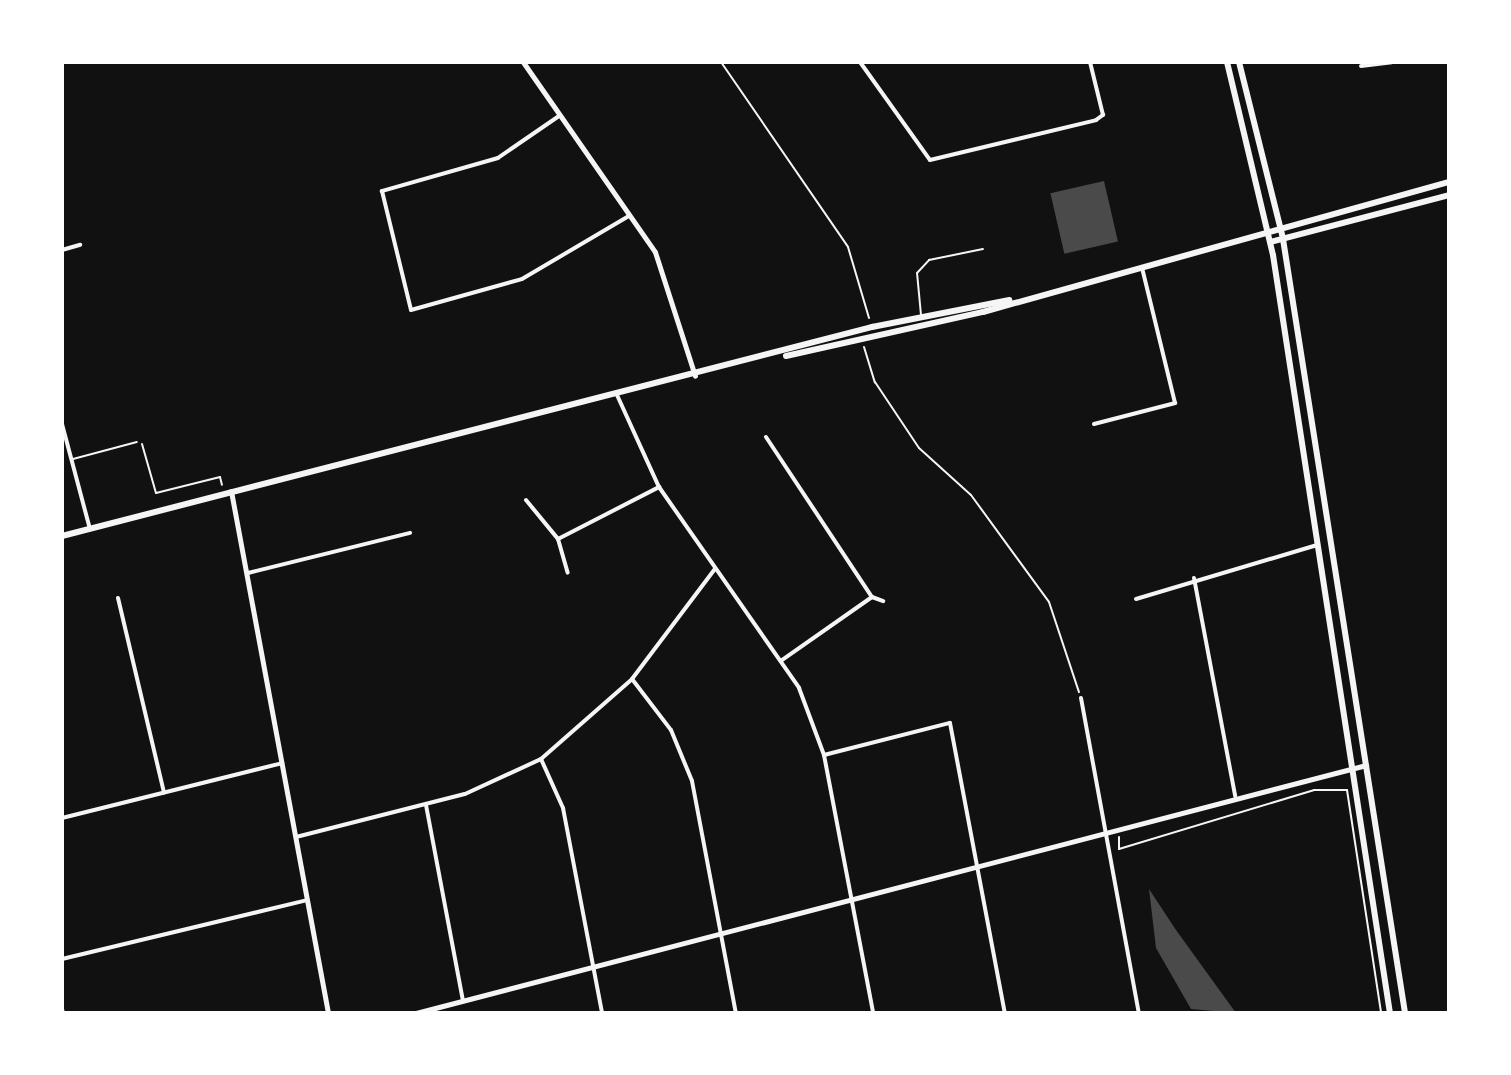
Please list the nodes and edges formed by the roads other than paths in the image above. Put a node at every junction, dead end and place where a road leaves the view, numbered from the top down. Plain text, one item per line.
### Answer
1 (371, 62) edge
2 (398, 62) edge
3 (523, 62) edge
4 (860, 62) edge
5 (1090, 62) edge
6 (1227, 62) edge
7 (1239, 62) edge
8 (1392, 62) edge
9 (1361, 66) dead end
10 (559, 116) junction
11 (1449, 182) edge
12 (1449, 195) edge
13 (629, 216) junction
14 (1281, 225) junction
15 (1267, 228) junction
16 (1253, 237) junction
17 (1283, 239) junction
18 (1270, 242) junction
19 (80, 245) dead end
20 (983, 249) dead end
21 (62, 250) edge
22 (1142, 266) junction
23 (1009, 300) junction
24 (921, 315) junction
25 (755, 361) junction
26 (695, 376) junction
27 (617, 395) junction
28 (62, 424) edge
29 (1094, 424) dead end
30 (766, 437) dead end
31 (137, 442) road end
32 (72, 460) junction
33 (659, 487) junction
34 (231, 490) junction
35 (526, 500) dead end
36 (90, 529) junction
37 (410, 533) dead end
38 (62, 536) edge
39 (558, 539) junction
40 (1320, 544) junction
41 (715, 569) junction
42 (248, 573) junction
43 (568, 573) dead end
44 (1194, 578) junction
45 (872, 597) junction
46 (118, 598) dead end
47 (1136, 599) dead end
48 (883, 601) dead end
49 (782, 660) junction
50 (632, 679) junction
51 (1081, 698) road end
52 (824, 755) junction
53 (541, 759) junction
54 (282, 763) junction
55 (1366, 765) junction
56 (1353, 768) junction
57 (164, 793) junction
58 (1235, 796) junction
59 (426, 805) junction
60 (62, 818) edge
61 (1107, 829) junction
62 (296, 837) junction
63 (978, 864) junction
64 (851, 897) junction
65 (307, 900) junction
66 (720, 931) junction
67 (62, 959) edge
68 (593, 968) junction
69 (463, 1001) junction
70 (328, 1013) edge
71 (416, 1013) edge
72 (602, 1013) edge
73 (736, 1013) edge
74 (873, 1013) edge
75 (1005, 1013) edge
76 (1139, 1013) edge
77 (1390, 1013) edge
78 (1405, 1013) edge

1 - 2 street
3 - 10 street
4 - 5 street
6 - 15 main road
7 - 14 main road
8 - 9 street
10 - 13 street
10 - 13 street
11 - 14 main road
12 - 17 main road
13 - 26 street
14 - 15 main road
14 - 17 main road
15 - 16 main road
15 - 18 main road
16 - 18 main road
16 - 22 main road
17 - 18 main road
17 - 55 main road
18 - 40 main road
19 - 21 street
20 - 24 lane
22 - 23 main road
22 - 29 street
23 - 24 main road
23 - 25 main road
24 - 25 main road
25 - 26 main road
26 - 27 main road
27 - 33 street
27 - 34 main road
28 - 32 street
30 - 45 street
31 - 32 lane
32 - 36 street
33 - 39 street
33 - 41 street
34 - 36 main road
34 - 42 street
35 - 39 street
36 - 38 main road
37 - 42 street
39 - 43 street
40 - 44 street
40 - 56 main road
41 - 49 street
41 - 50 street
42 - 54 street
44 - 47 street
44 - 58 street
45 - 48 street
45 - 49 street
46 - 57 street
49 - 52 street
50 - 53 street
50 - 66 street
51 - 61 street
52 - 63 street
52 - 64 street
53 - 59 street
53 - 68 street
54 - 57 street
54 - 62 street
55 - 56 street
55 - 78 main road
56 - 58 street
56 - 77 main road
57 - 60 street
58 - 61 street
59 - 62 street
59 - 69 street
61 - 63 street
61 - 76 street
62 - 65 street
63 - 64 street
63 - 75 street
64 - 66 street
64 - 74 street
65 - 67 street
65 - 70 street
66 - 68 street
66 - 73 street
68 - 69 street
68 - 72 street
69 - 71 street

